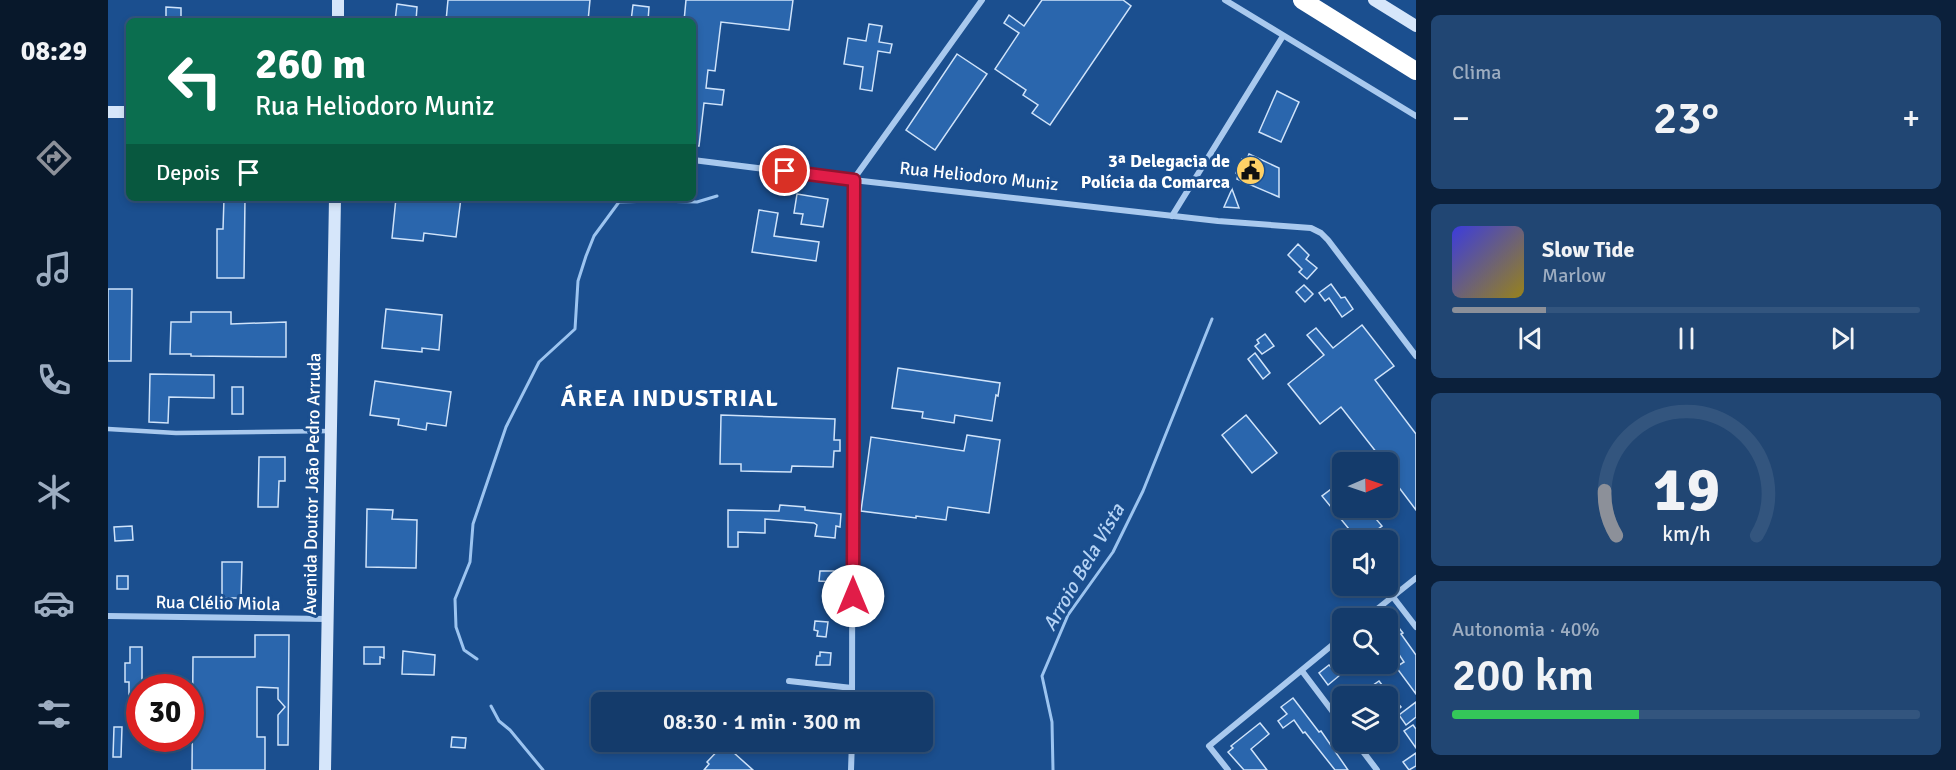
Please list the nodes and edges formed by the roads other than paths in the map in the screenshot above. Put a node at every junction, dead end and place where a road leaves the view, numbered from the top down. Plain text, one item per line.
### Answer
1 (338, 0) edge
2 (982, 0) edge
3 (1225, 0) edge
4 (1302, 0) edge
5 (1374, 0) edge
6 (1388, 4) edge
7 (338, 18) edge
8 (1416, 26) edge
9 (1283, 36) junction
10 (1416, 71) edge
11 (108, 112) edge
12 (126, 112) edge
13 (1416, 116) edge
14 (696, 160) edge
15 (854, 180) junction
16 (335, 201) edge
17 (1172, 216) junction
18 (1416, 356) edge
19 (108, 429) edge
20 (331, 431) junction
21 (1416, 578) edge
22 (1393, 597) junction
23 (1379, 608) edge
24 (108, 616) edge
25 (327, 619) junction
26 (1416, 627) edge
27 (1332, 646) edge
28 (1302, 671) junction
29 (789, 681) dead end
30 (852, 688) junction
31 (852, 692) edge
32 (1332, 711) edge
33 (852, 752) edge
34 (1363, 752) edge
35 (325, 770) edge
36 (851, 770) edge
37 (1228, 770) edge
38 (1377, 770) edge

1 - 7 main road
2 - 15 street
3 - 9 street
4 - 10 highway
5 - 6 main road
6 - 8 main road
9 - 13 street
9 - 17 street
11 - 12 main road
14 - 15 street, Rua Heliodoro Muniz
15 - 17 street, Rua Heliodoro Muniz
15 - 30 street
16 - 20 main road, Avenida Doutor João Pedro Arruda
17 - 18 street, Rua Heliodoro Muniz
19 - 20 lane
20 - 25 main road, Avenida Doutor João Pedro Arruda
21 - 22 street
22 - 23 street
22 - 26 street
24 - 25 street, Rua Clélio Miola
25 - 35 main road, Avenida Doutor João Pedro Arruda
27 - 28 street
28 - 32 street
28 - 37 street
29 - 30 street
30 - 31 street
33 - 36 street
34 - 38 street

